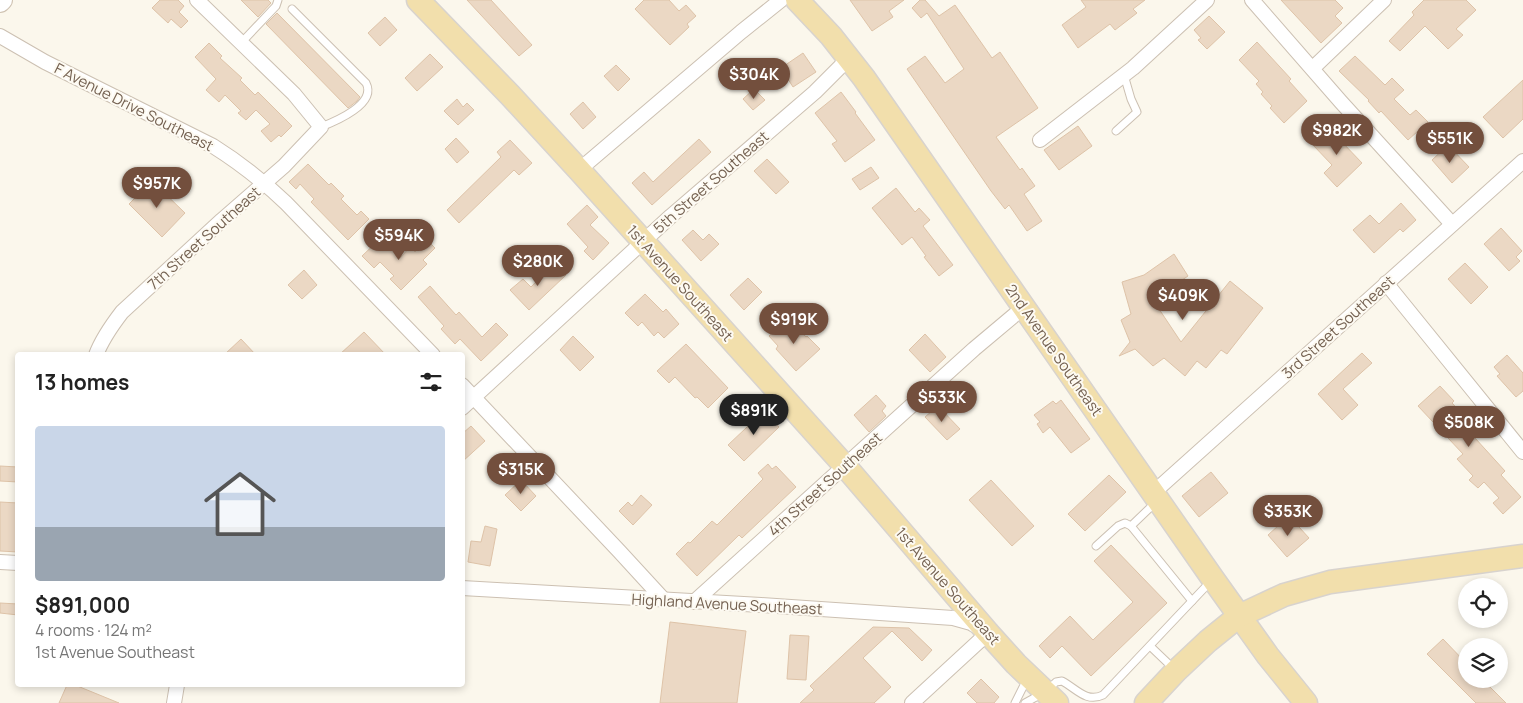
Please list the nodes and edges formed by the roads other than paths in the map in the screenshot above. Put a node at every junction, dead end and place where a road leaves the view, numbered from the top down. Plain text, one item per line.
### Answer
1 (197, 0) edge
2 (278, 0) edge
3 (418, 0) edge
4 (781, 0) edge
5 (797, 0) edge
6 (1207, 0) edge
7 (1252, 0) edge
8 (1384, 0) edge
9 (292, 9) dead end
10 (0, 36) edge
11 (241, 43) junction
12 (850, 58) junction
13 (1313, 68) junction
14 (1124, 75) junction
15 (321, 127) junction
16 (1116, 131) dead end
17 (1040, 140) dead end
18 (1523, 161) edge
19 (579, 170) junction
20 (264, 183) junction
21 (1452, 224) junction
22 (643, 242) junction
23 (1386, 283) junction
24 (1024, 306) junction
25 (97, 352) edge
26 (430, 352) edge
27 (465, 388) edge
28 (474, 397) junction
29 (465, 405) edge
30 (1523, 452) edge
31 (845, 466) junction
32 (1156, 497) junction
33 (1131, 526) junction
34 (1096, 546) dead end
35 (1523, 556) edge
36 (0, 562) edge
37 (15, 563) edge
38 (1213, 579) junction
39 (465, 588) edge
40 (664, 600) junction
41 (1192, 601) junction
42 (694, 602) junction
43 (1239, 616) junction
44 (988, 633) junction
45 (1150, 646) junction
46 (1176, 671) junction
47 (1029, 676) junction
48 (178, 687) edge
49 (1051, 698) edge
50 (174, 703) edge
51 (912, 703) edge
52 (1015, 703) edge
53 (1025, 703) edge
54 (1146, 703) edge
55 (1306, 703) edge

1 - 11 street
2 - 11 lane
3 - 19 main road, 1st Avenue Southeast
4 - 19 street
5 - 12 main road, 2nd Avenue Southeast
6 - 14 street
7 - 13 street
8 - 13 street
9 - 15 lane
10 - 20 street, F Avenue Drive Southeast
11 - 15 street
12 - 22 street, 5th Street Southeast
12 - 24 main road, 2nd Avenue Southeast
13 - 21 street
14 - 16 lane
14 - 17 street
15 - 20 street, 7th Street Southeast
18 - 21 street, 3rd Street Southeast
19 - 22 main road, 1st Avenue Southeast
20 - 25 street, 7th Street Southeast
20 - 26 street, F Avenue Drive Southeast
21 - 23 street, 3rd Street Southeast
22 - 28 street, 5th Street Southeast
22 - 31 main road, 1st Avenue Southeast
23 - 30 street
23 - 32 street, 3rd Street Southeast
24 - 31 street, 4th Street Southeast
24 - 32 main road, 2nd Avenue Southeast
27 - 28 street
28 - 29 street, 5th Street Southeast
28 - 40 street
31 - 42 street, 4th Street Southeast
31 - 44 main road, 1st Avenue Southeast
32 - 33 lane
32 - 38 main road, 2nd Avenue Southeast
33 - 34 lane
33 - 41 lane
35 - 43 main road
36 - 37 street
38 - 41 lane
38 - 43 main road, 2nd Avenue Southeast
39 - 40 street, Highland Avenue Southeast
40 - 42 street, Highland Avenue Southeast
41 - 45 lane
42 - 44 street, Highland Avenue Southeast
43 - 46 main road
43 - 55 main road, 2nd Avenue Southeast
44 - 47 main road, 1st Avenue Southeast
44 - 51 street
45 - 46 lane
45 - 49 lane
46 - 54 main road
47 - 49 main road, 1st Avenue Southeast
47 - 52 lane
48 - 50 street
49 - 53 lane

